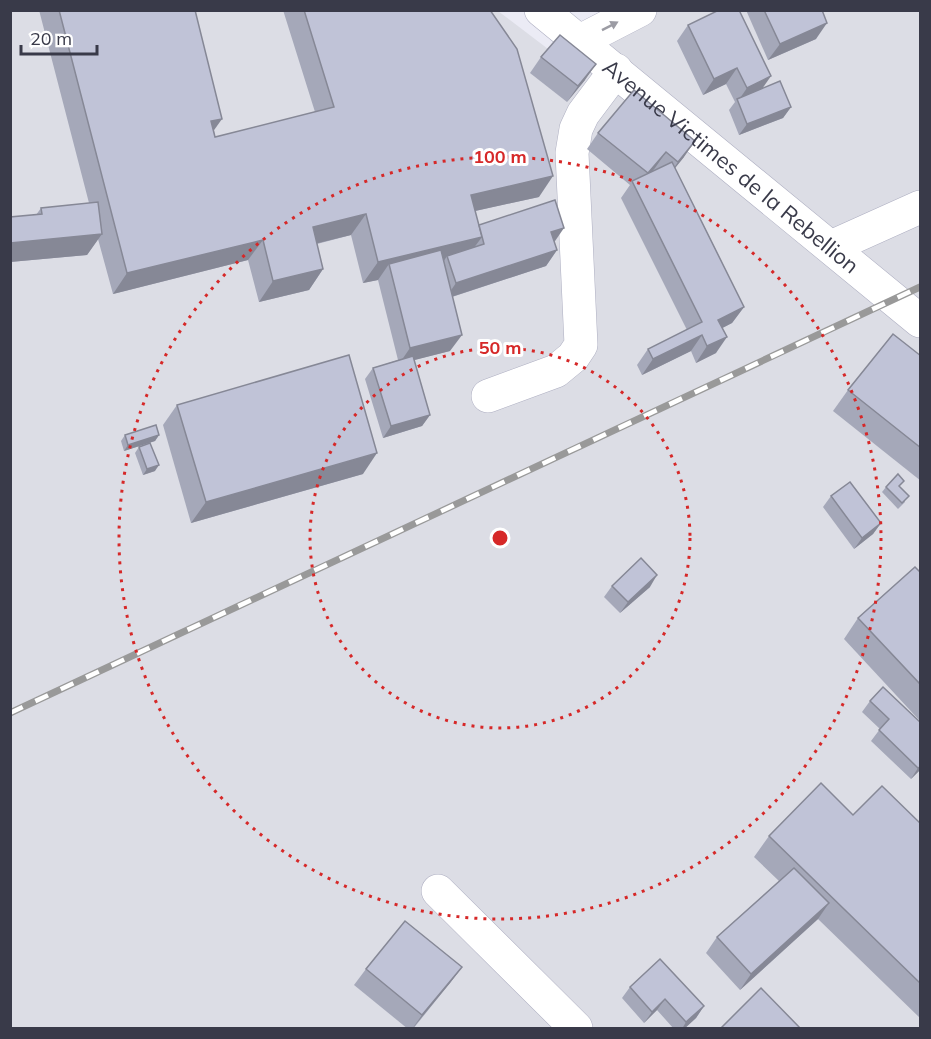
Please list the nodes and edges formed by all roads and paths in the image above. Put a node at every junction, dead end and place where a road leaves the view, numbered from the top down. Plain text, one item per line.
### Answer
1 (542, 10) edge
2 (640, 10) edge
3 (580, 41) junction
4 (616, 70) junction
5 (921, 207) edge
6 (831, 247) junction
7 (921, 321) edge
8 (488, 396) dead end
9 (438, 891) dead end
10 (576, 1029) edge

1 - 3 street, Avenue Victimes de la Rebellion
3 -> 2 street
3 - 4 street, Avenue Victimes de la Rebellion
4 - 6 street, Avenue Victimes de la Rebellion
4 - 8 street
5 - 6 street
6 - 7 street, Avenue Victimes de la Rebellion
9 - 10 street

